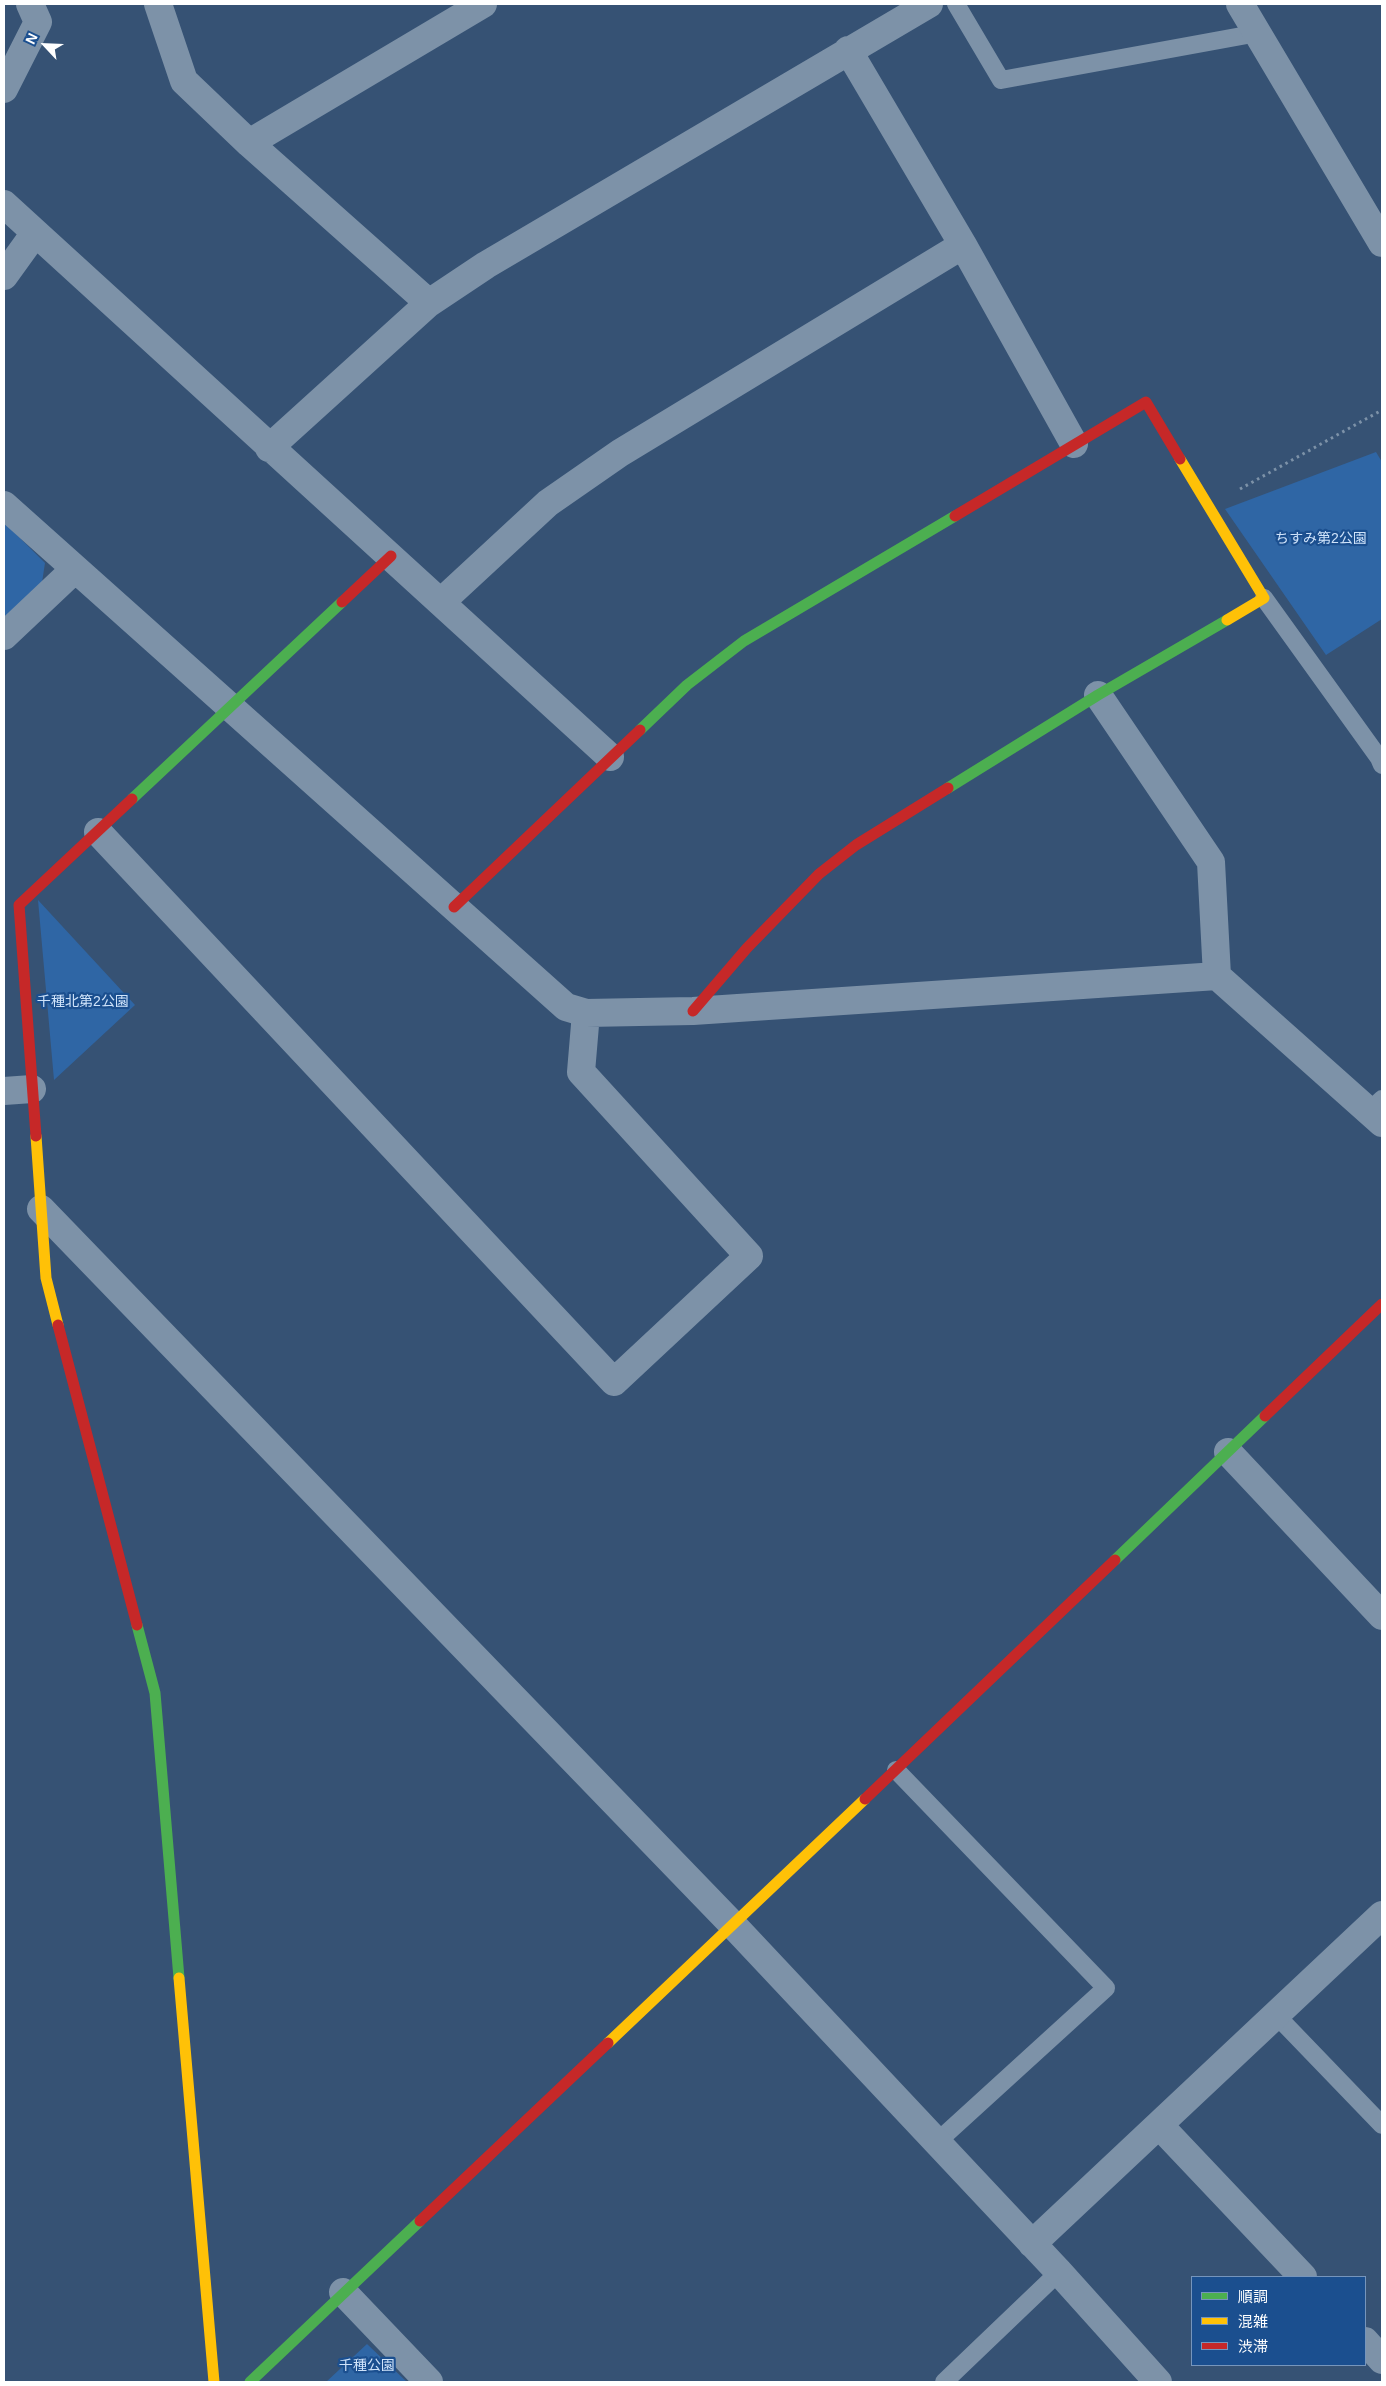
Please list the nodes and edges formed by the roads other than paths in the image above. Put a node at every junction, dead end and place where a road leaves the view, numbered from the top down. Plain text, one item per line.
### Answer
1 (30, 4) edge
2 (158, 4) edge
3 (482, 4) edge
4 (929, 4) edge
5 (956, 4) edge
6 (1240, 4) edge
7 (1258, 33) junction
8 (848, 50) junction
9 (4, 90) edge
10 (249, 143) junction
11 (4, 204) edge
12 (36, 233) junction
13 (1382, 244) edge
14 (963, 246) junction
15 (4, 276) edge
16 (429, 303) junction
17 (1074, 444) junction
18 (269, 448) junction
19 (4, 504) edge
20 (391, 556) junction
21 (75, 569) junction
22 (1264, 598) junction
23 (441, 602) junction
24 (4, 636) edge
25 (1098, 695) junction
26 (230, 707) junction
27 (610, 757) junction
28 (1382, 765) edge
29 (98, 832) junction
30 (454, 907) junction
31 (1217, 976) junction
32 (693, 1011) junction
33 (586, 1013) junction
34 (32, 1089) junction
35 (4, 1091) edge
36 (1378, 1111) edge
37 (41, 1209) junction
38 (1380, 1311) edge
39 (1228, 1452) junction
40 (1382, 1616) edge
41 (896, 1770) junction
42 (1382, 1915) edge
43 (733, 1925) junction
44 (1276, 2015) junction
45 (1158, 2125) junction
46 (1382, 2125) edge
47 (937, 2142) junction
48 (1032, 2244) junction
49 (1059, 2272) junction
50 (1303, 2276) edge
51 (343, 2292) junction
52 (1366, 2343) edge
53 (1382, 2360) edge
54 (214, 2382) edge
55 (250, 2382) edge
56 (429, 2382) edge
57 (944, 2382) edge
58 (1158, 2382) edge

1 - 9 street
2 - 10 street
3 - 10 street
4 - 8 street
5 - 7 lane
6 - 7 street
7 - 13 street
8 - 14 street
8 - 16 street
10 - 16 street
11 - 12 street
12 - 15 street
12 - 18 street
14 - 17 street
14 - 23 street
16 - 18 street
17 - 22 street
17 - 27 street
18 - 20 street
19 - 21 street
20 - 23 street
20 - 26 street
21 - 24 street
21 - 26 street
22 - 25 street
22 - 28 lane
23 - 27 street
25 - 31 street
25 - 32 street
26 - 29 street
26 - 30 street
27 - 30 street
29 - 33 street
29 - 34 street
30 - 33 street
31 - 32 street
31 - 36 street
32 - 33 street
34 - 35 street
34 - 37 street
37 - 43 street
37 - 54 street
38 - 39 street
39 - 40 street
39 - 41 street
41 - 43 street
41 - 47 lane
42 - 44 street
43 - 47 street
43 - 51 street
44 - 45 street
44 - 46 lane
45 - 48 street
45 - 50 street
47 - 48 street
48 - 49 street
49 - 57 lane
49 - 58 street
51 - 55 street
51 - 56 street
52 - 53 street

